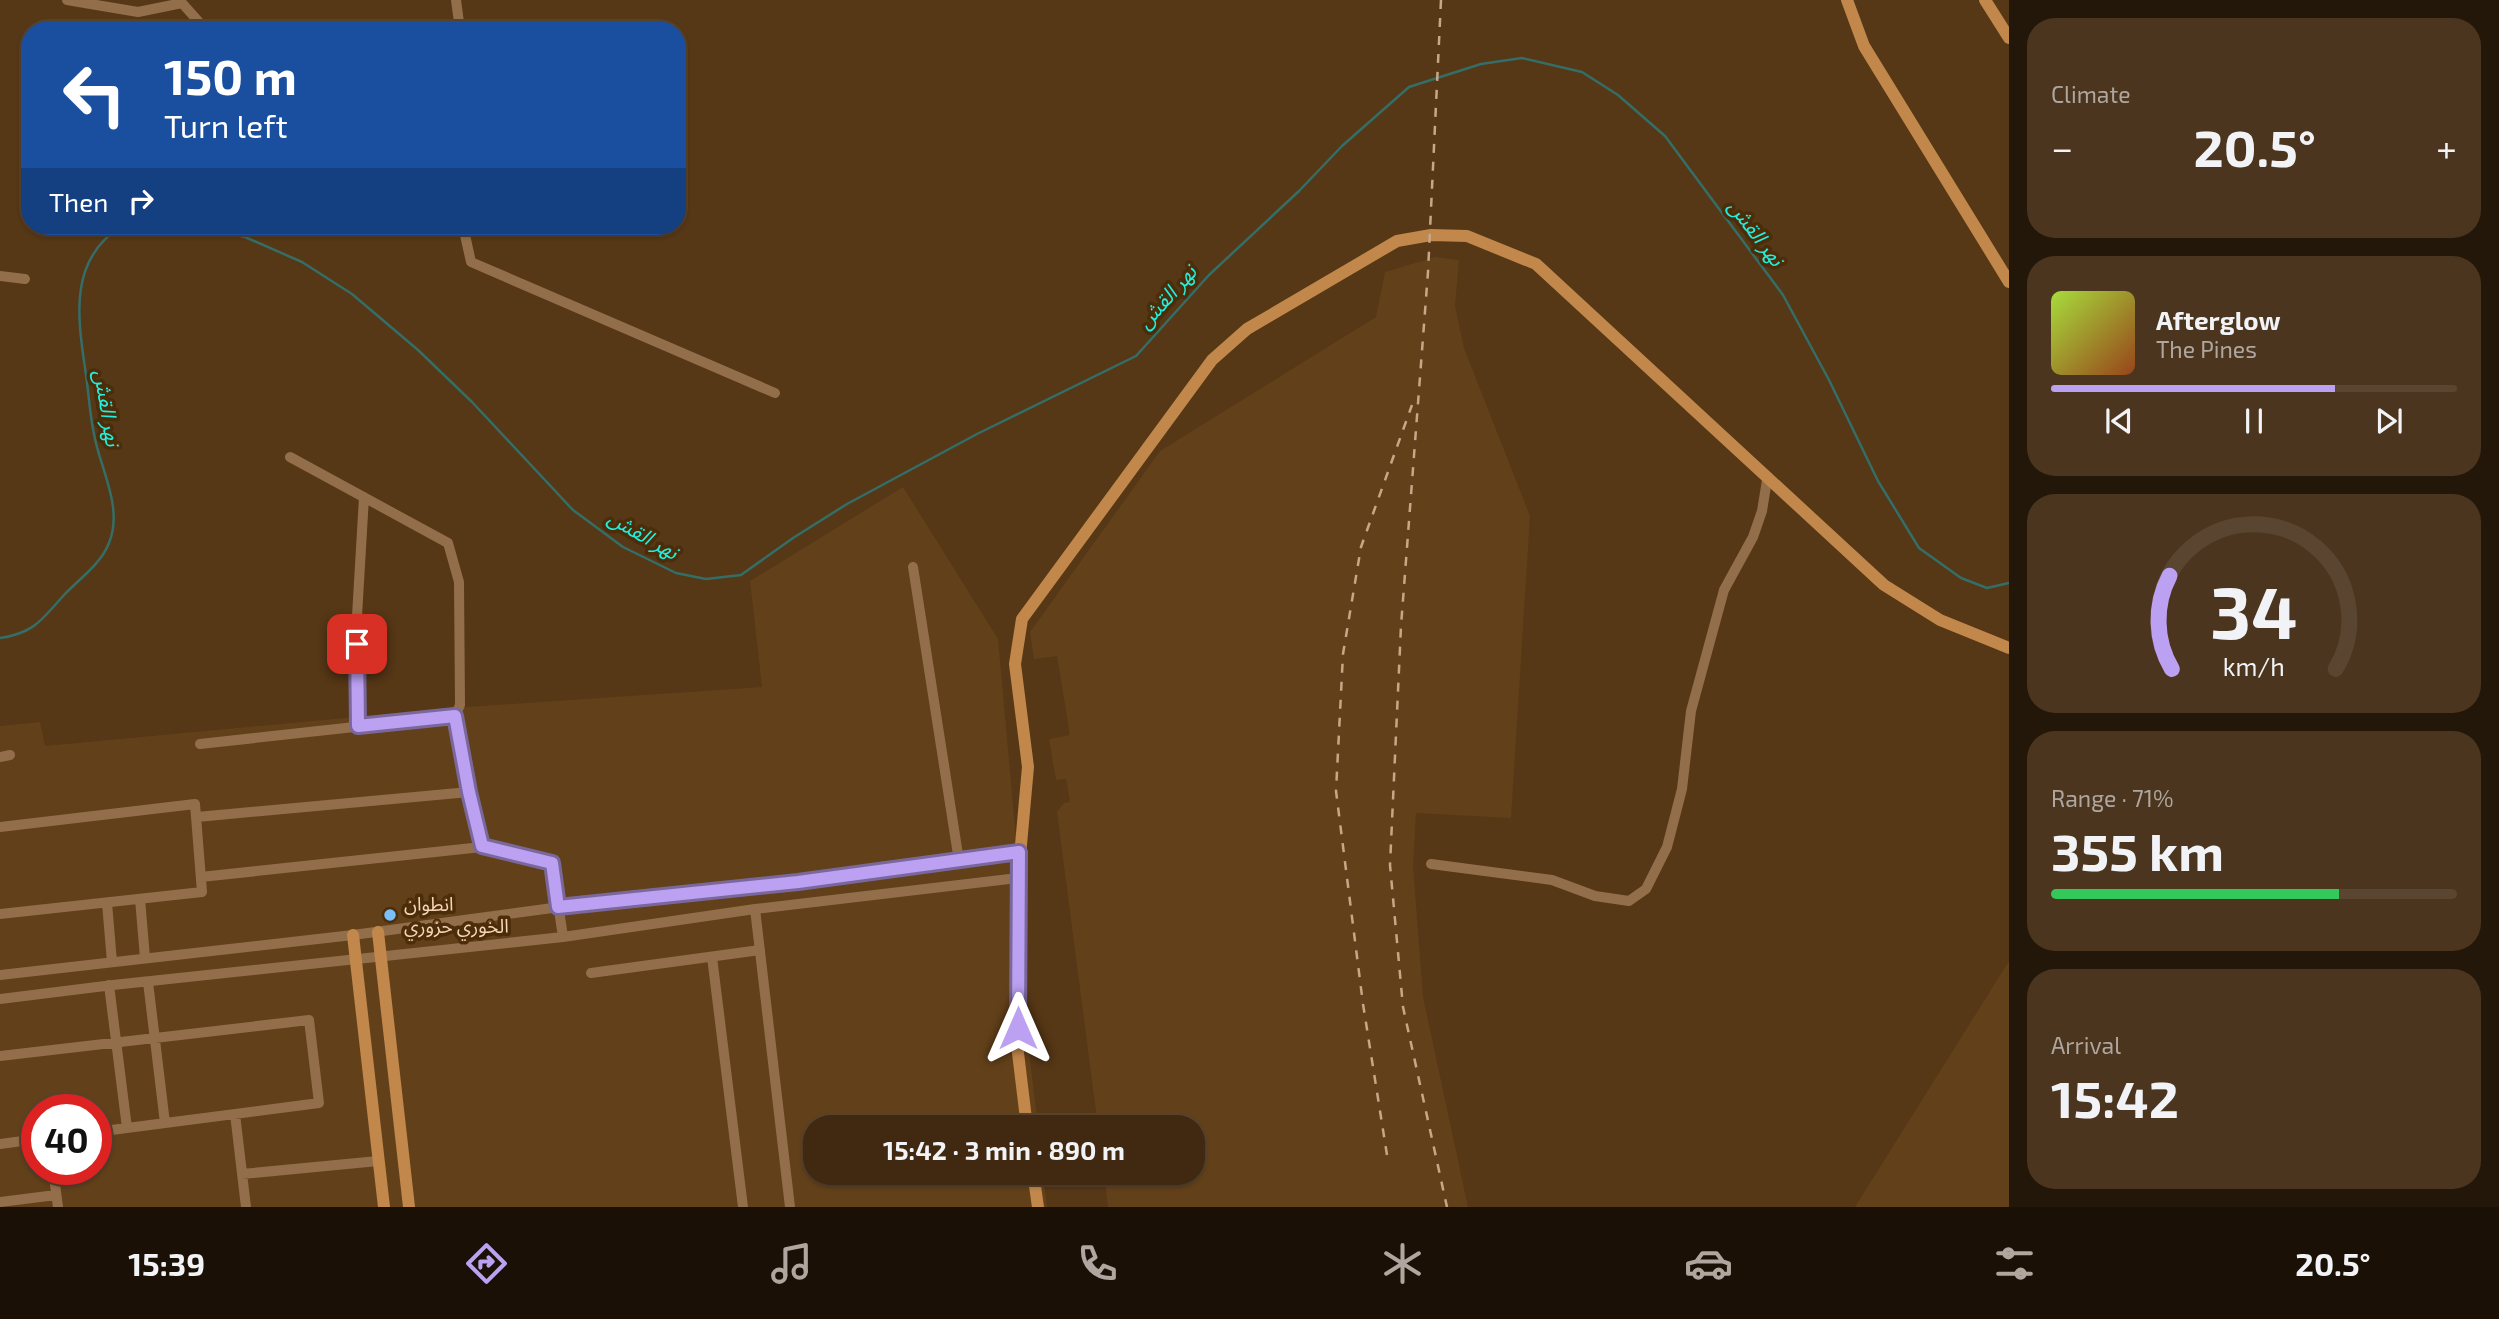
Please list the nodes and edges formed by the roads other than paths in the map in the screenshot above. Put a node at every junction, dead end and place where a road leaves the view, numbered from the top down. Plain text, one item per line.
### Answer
1 (67, 0) edge
2 (456, 0) edge
3 (1847, 0) edge
4 (1985, 0) edge
5 (198, 21) edge
6 (459, 21) edge
7 (2009, 38) edge
8 (465, 235) edge
9 (0, 276) edge
10 (25, 279) dead end
11 (2009, 282) edge
12 (775, 393) dead end
13 (290, 457) dead end
14 (1767, 480) junction
15 (364, 497) junction
16 (913, 568) dead end
17 (2009, 648) edge
18 (455, 716) junction
19 (358, 726) junction
20 (200, 744) dead end
21 (469, 792) junction
22 (197, 817) junction
23 (0, 827) edge
24 (482, 846) junction
25 (1019, 852) junction
26 (959, 861) junction
27 (1431, 864) dead end
28 (201, 877) junction
29 (1018, 878) junction
30 (140, 899) junction
31 (107, 903) junction
32 (558, 907) junction
33 (755, 909) junction
34 (0, 914) edge
35 (378, 932) junction
36 (354, 935) junction
37 (564, 937) junction
38 (760, 950) junction
39 (382, 956) junction
40 (712, 957) junction
41 (145, 958) junction
42 (356, 959) junction
43 (111, 962) junction
44 (592, 973) dead end
45 (0, 975) edge
46 (148, 982) junction
47 (109, 985) junction
48 (0, 999) edge
49 (155, 1038) junction
50 (117, 1042) junction
51 (0, 1056) edge
52 (234, 1114) junction
53 (1026, 1115) edge
54 (164, 1123) junction
55 (127, 1128) junction
56 (112, 1130) edge
57 (21, 1141) edge
58 (0, 1144) edge
59 (378, 1161) junction
60 (242, 1174) junction
61 (55, 1185) edge
62 (1035, 1185) edge
63 (57, 1195) junction
64 (0, 1202) edge
65 (58, 1207) edge
66 (246, 1207) edge
67 (384, 1207) edge
68 (409, 1207) edge
69 (743, 1207) edge
70 (790, 1207) edge
71 (1038, 1207) edge

1 - 5 street
2 - 6 street
3 - 11 street
4 - 7 street
8 - 12 street
9 - 10 street
13 - 15 street
14 - 17 street
14 - 25 street
14 - 27 street
15 - 18 street
15 - 19 street
16 - 26 street
18 - 19 street
18 - 21 street
19 - 20 street
21 - 22 street
21 - 24 street
22 - 23 street
22 - 28 street
24 - 28 street
24 - 32 street
25 - 26 street
25 - 29 street
26 - 32 street
28 - 30 street
29 - 33 street
29 - 53 street
30 - 31 street
30 - 41 street
31 - 34 street
31 - 43 street
32 - 35 street
32 - 37 street
33 - 37 street
33 - 38 street
35 - 36 street
35 - 39 street
36 - 41 street
36 - 42 street
37 - 39 street
38 - 40 street
38 - 70 street
39 - 42 street
39 - 68 street
40 - 44 street
40 - 69 street
41 - 43 street
42 - 46 street
42 - 59 street
43 - 45 street
46 - 47 street
46 - 49 street
47 - 48 street
47 - 50 street
49 - 50 street
49 - 52 street
49 - 54 street
50 - 51 street
50 - 55 street
52 - 54 street
52 - 60 street
54 - 55 street
55 - 56 street
57 - 58 street
59 - 60 street
59 - 67 street
60 - 66 street
61 - 63 street
62 - 71 street
63 - 64 street
63 - 65 street

